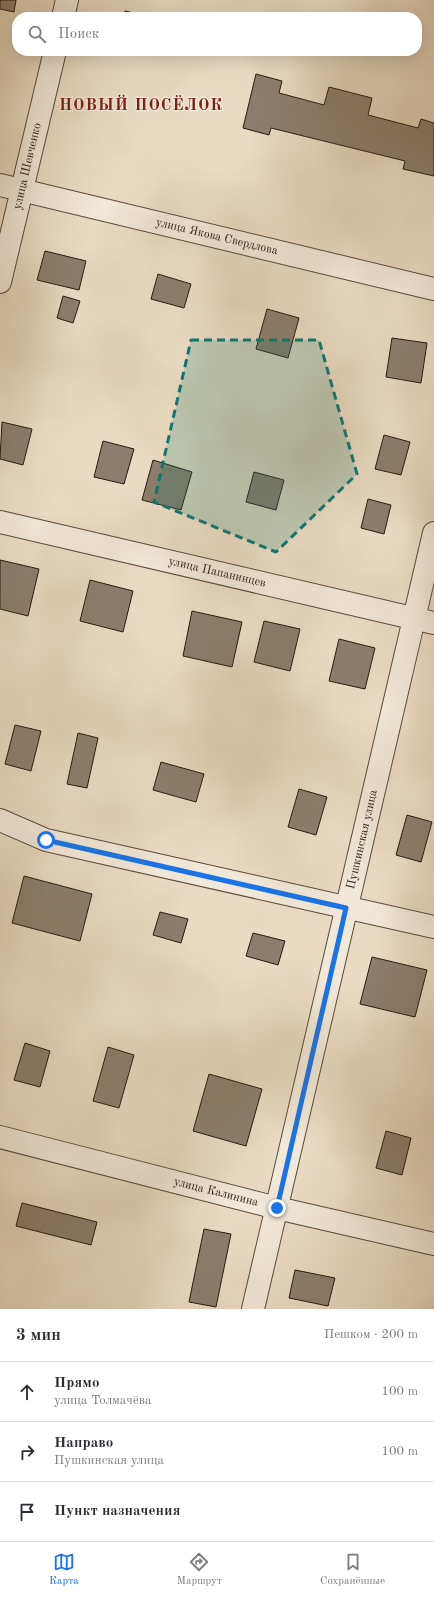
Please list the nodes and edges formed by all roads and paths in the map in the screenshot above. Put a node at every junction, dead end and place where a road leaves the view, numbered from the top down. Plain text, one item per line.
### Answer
1 (67, 0) edge
2 (64, 12) edge
3 (54, 56) edge
4 (0, 185) edge
5 (22, 190) junction
6 (0, 282) edge
7 (434, 289) edge
8 (0, 522) edge
9 (434, 533) edge
10 (424, 621) edge
11 (0, 820) edge
12 (346, 908) junction
13 (434, 927) edge
14 (0, 1136) edge
15 (277, 1208) junction
16 (434, 1244) edge
17 (253, 1309) edge

1 - 2 street
3 - 5 street, улица Шевченко
4 - 5 street, улица Якова Свердлова
5 - 6 street, улица Шевченко
5 - 7 street, улица Якова Свердлова
8 - 10 street, улица Папанинцев
9 - 10 street, Пушкинская улица
10 - 12 street, Пушкинская улица
11 - 12 street
12 - 13 street
12 - 15 street, Пушкинская улица
14 - 15 street, улица Калинина
15 - 16 street, улица Калинина
15 - 17 street, Пушкинская улица

